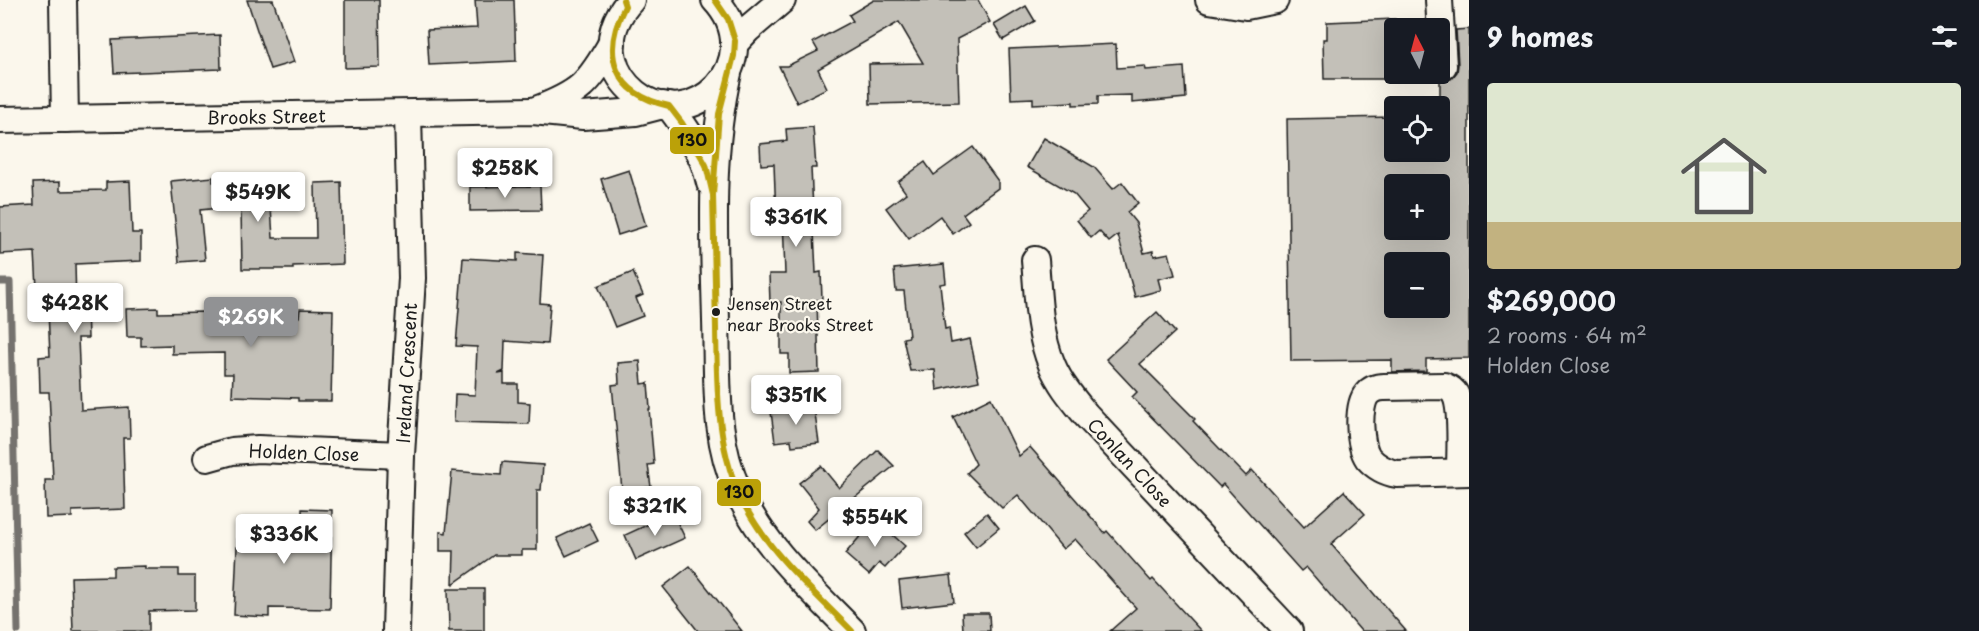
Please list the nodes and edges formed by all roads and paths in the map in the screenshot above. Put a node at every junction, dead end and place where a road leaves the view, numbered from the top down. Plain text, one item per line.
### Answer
1 (63, 0) edge
2 (715, 0) edge
3 (782, 0) edge
4 (1209, 0) edge
5 (1275, 0) edge
6 (1439, 0) edge
7 (626, 2) edge
8 (1440, 18) edge
9 (612, 43) junction
10 (735, 44) junction
11 (728, 73) junction
12 (666, 105) junction
13 (532, 111) junction
14 (408, 114) junction
15 (65, 119) junction
16 (0, 120) edge
17 (713, 195) junction
18 (1035, 260) dead end
19 (401, 455) junction
20 (207, 458) dead end
21 (1464, 472) edge
22 (396, 631) edge
23 (852, 631) edge
24 (1289, 631) edge

1 - 15 street
2 - 10 street
3 - 10 street
4 - 5 street
6 - 8 street
7 - 9 street
9 - 12 street
9 - 13 street, Brooks Street
10 - 11 street
11 - 12 street, Brooks Street
11 - 17 street
12 - 13 street, Brooks Street
12 - 17 street
13 - 14 street, Brooks Street
14 - 15 street, Brooks Street
14 - 19 street, Ireland Crescent
15 - 16 street, Brooks Street
17 - 23 street
18 - 24 street, Conlan Close
19 - 20 street, Holden Close
19 - 22 street, Ireland Crescent
21 - 21 street

